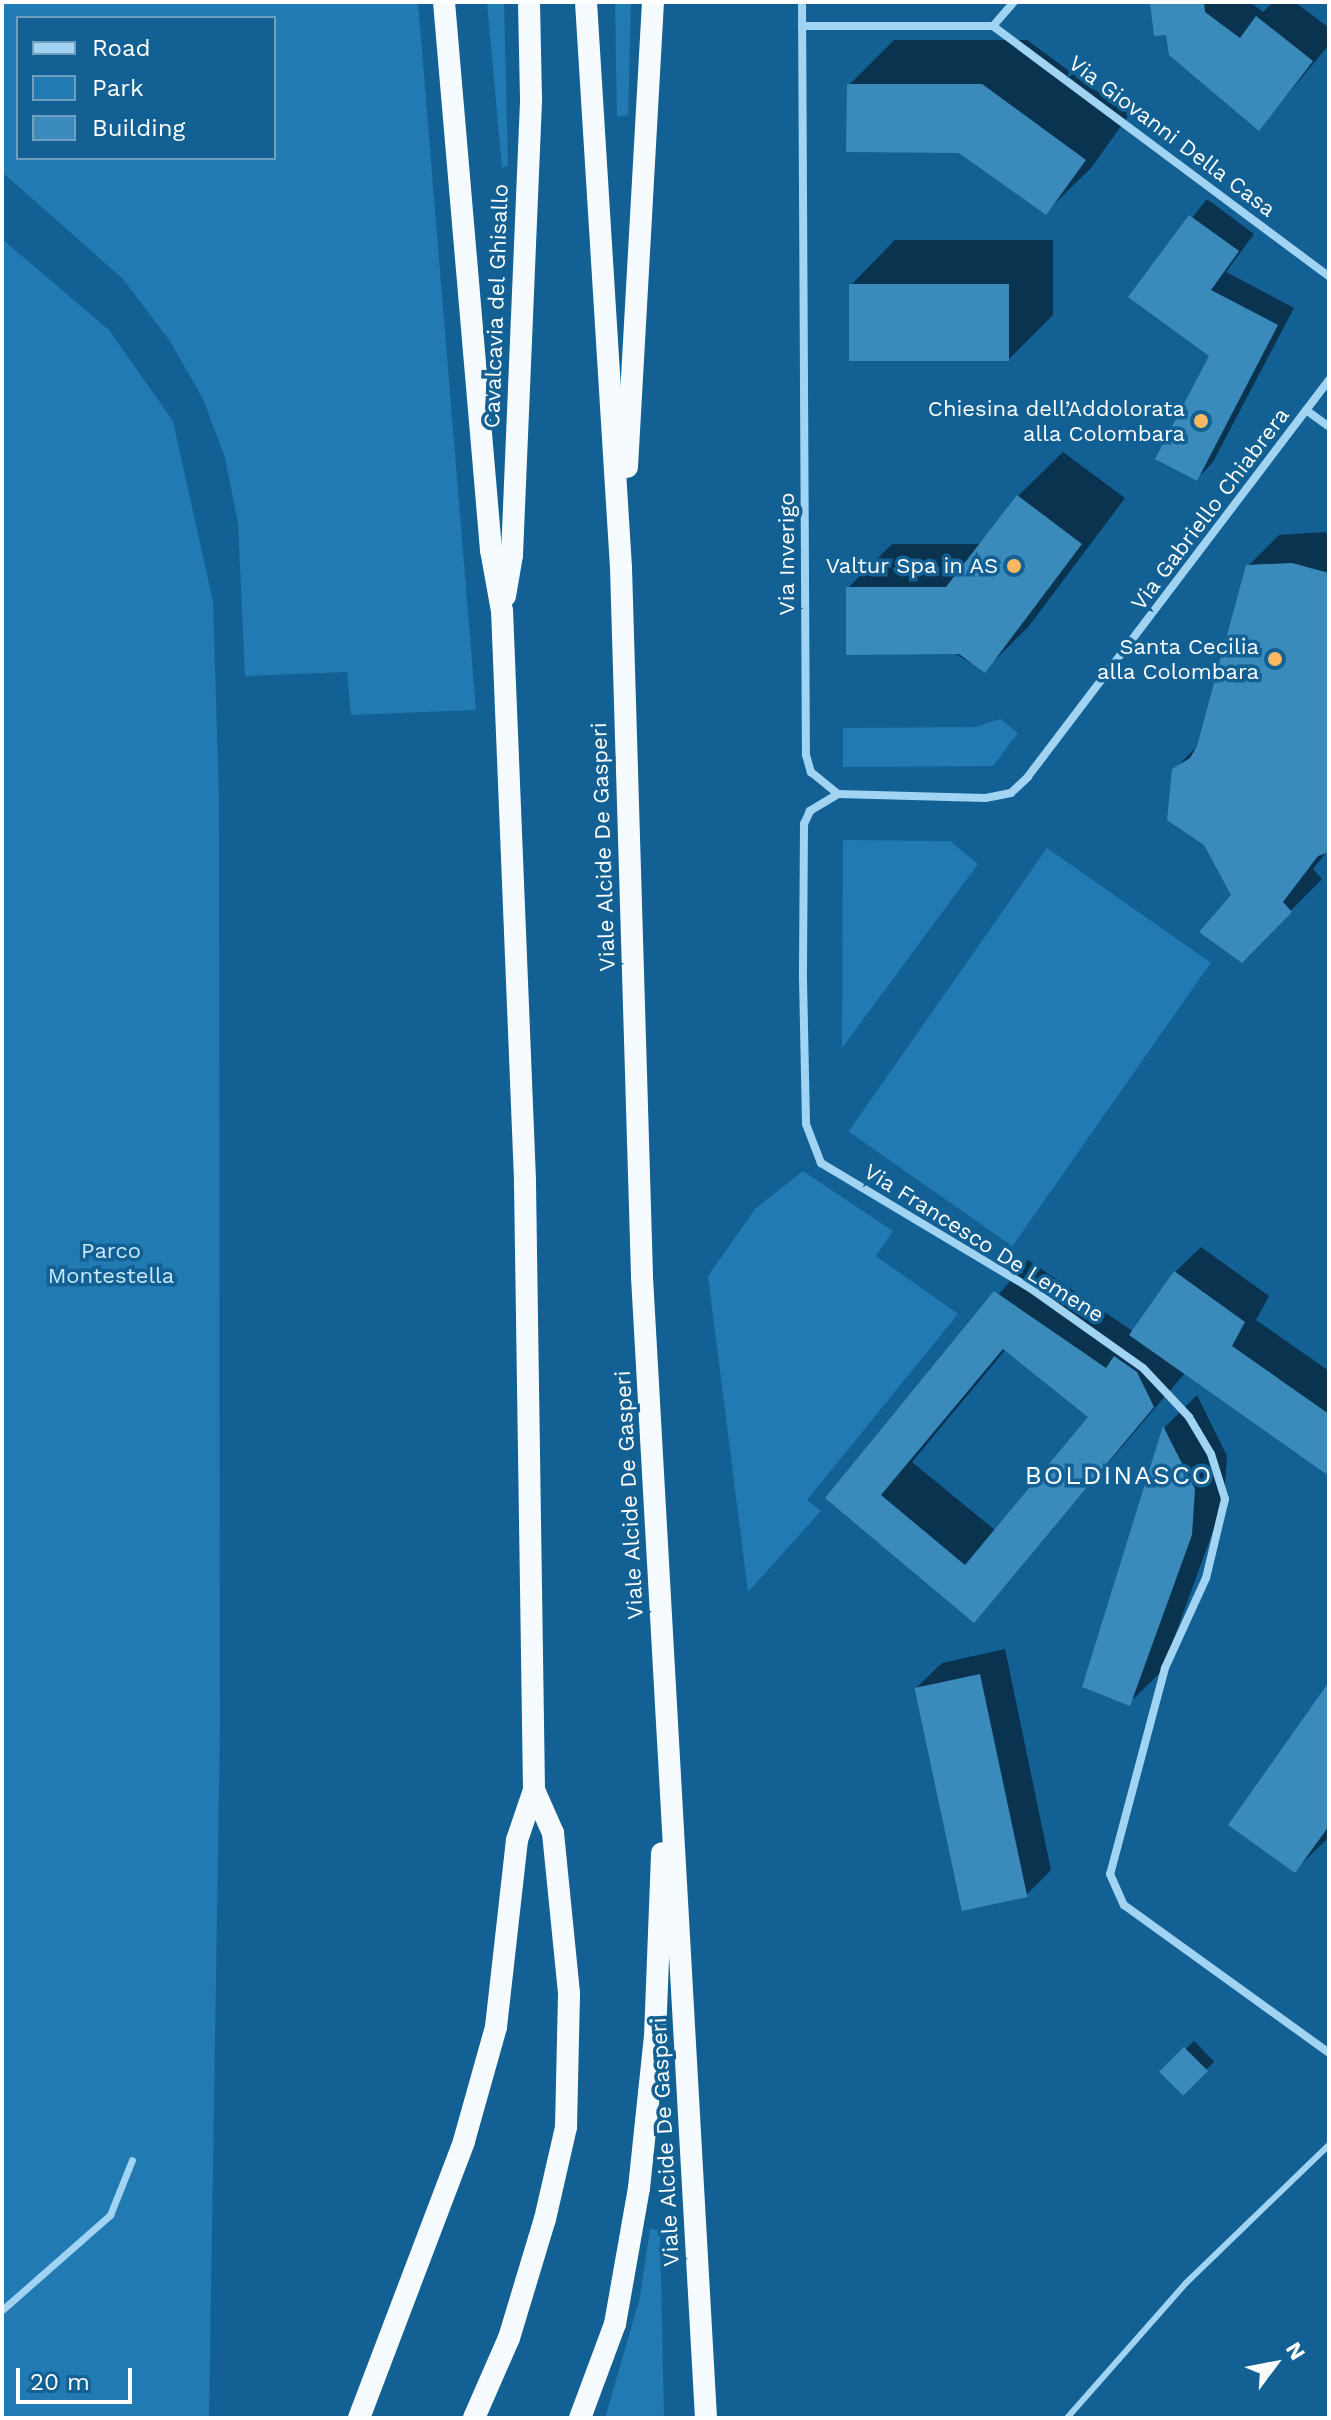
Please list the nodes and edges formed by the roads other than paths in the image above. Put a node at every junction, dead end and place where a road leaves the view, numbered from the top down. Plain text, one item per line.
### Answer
1 (444, 2) edge
2 (529, 2) edge
3 (586, 2) edge
4 (653, 2) edge
5 (802, 2) edge
6 (1014, 2) edge
7 (802, 26) junction
8 (993, 26) junction
9 (1329, 276) edge
10 (1329, 380) edge
11 (1306, 410) junction
12 (1329, 427) edge
13 (621, 568) junction
14 (502, 611) junction
15 (838, 794) junction
16 (667, 1711) junction
17 (534, 1790) junction
18 (1329, 2053) edge
19 (1329, 2145) edge
20 (132, 2160) dead end
21 (2, 2310) edge
22 (359, 2418) edge
23 (474, 2418) edge
24 (580, 2418) edge
25 (706, 2418) edge
26 (1067, 2418) edge

1 - 14 highway
2 - 14 highway, Cavalcavia del Ghisallo
3 - 13 highway
4 - 13 highway
5 - 7 street, Via Inverigo
6 - 8 street
7 - 8 street
7 - 15 street, Via Inverigo
8 - 9 street, Via Giovanni Della Casa
10 - 11 street
11 - 12 street
11 - 15 street, Via Gabriello Chiabrera
13 - 16 highway, Viale Alcide De Gasperi
14 - 17 highway
15 - 18 street, Via Francesco De Lemene
16 - 24 highway
16 - 25 highway, Viale Alcide De Gasperi
17 - 22 highway
17 - 23 highway
19 - 26 lane
20 - 21 street

